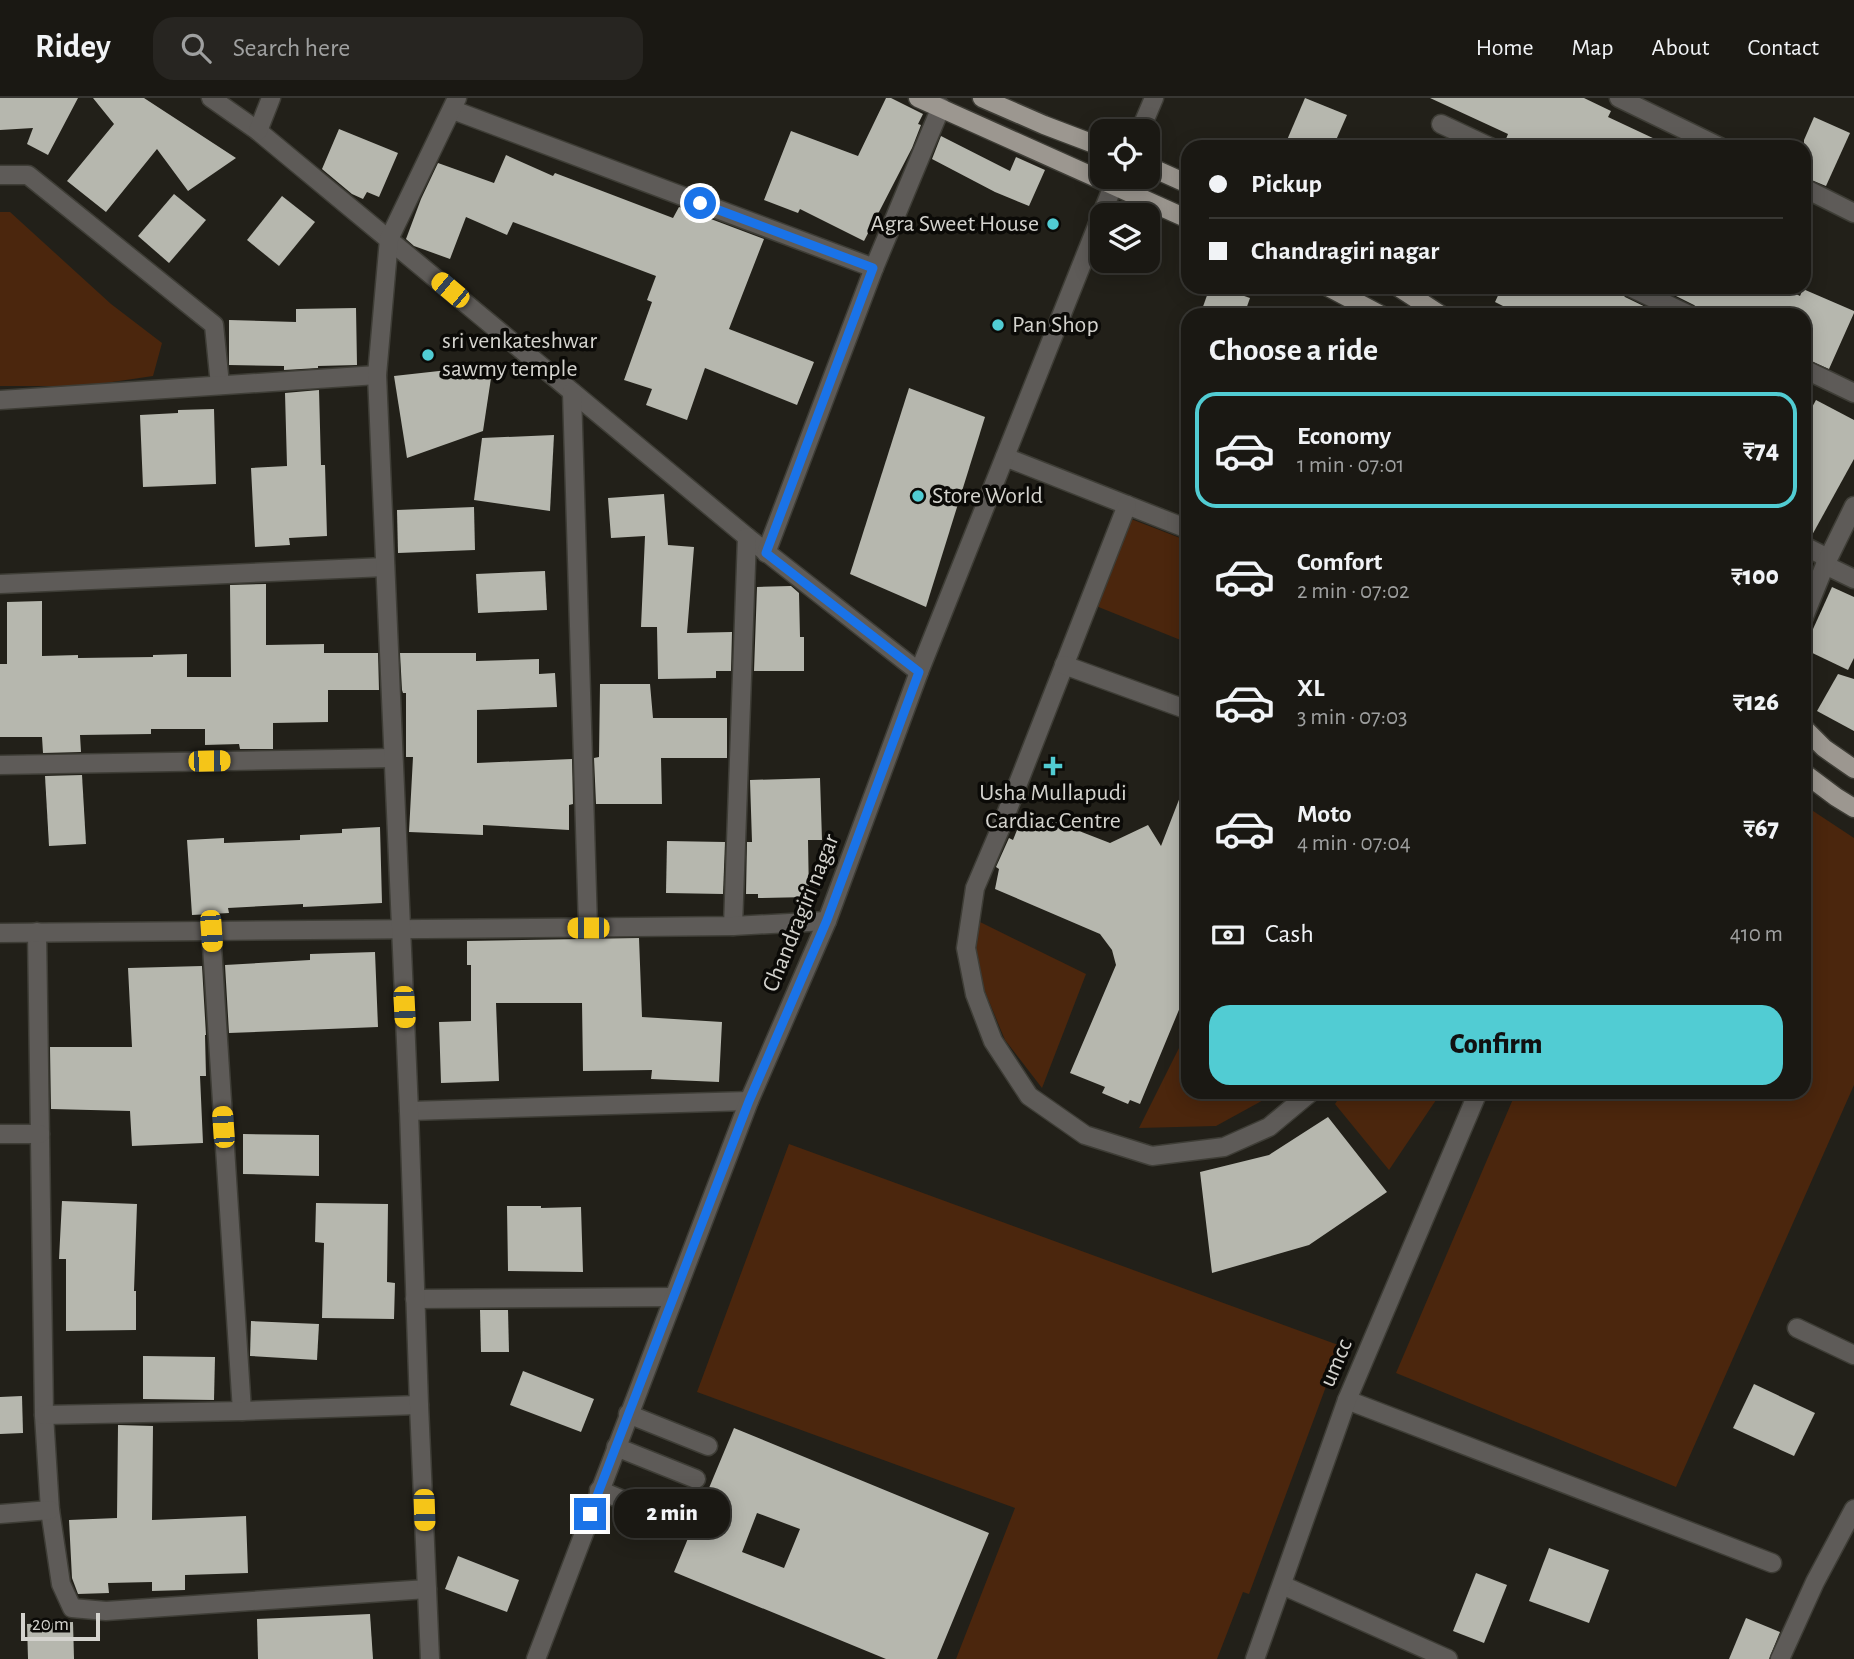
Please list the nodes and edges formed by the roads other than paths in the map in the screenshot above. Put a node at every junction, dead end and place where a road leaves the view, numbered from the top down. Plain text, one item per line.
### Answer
1 (211, 98) edge
2 (271, 98) edge
3 (918, 98) edge
4 (1154, 98) edge
5 (1619, 98) edge
6 (988, 99) edge
7 (455, 104) edge
8 (941, 107) junction
9 (1145, 119) edge
10 (1441, 124) dead end
11 (258, 131) junction
12 (1475, 140) edge
13 (1706, 140) edge
14 (1090, 142) edge
15 (1160, 171) edge
16 (0, 175) edge
17 (1090, 176) edge
18 (1181, 181) edge
19 (1112, 189) edge
20 (1120, 189) edge
21 (1811, 192) edge
22 (1854, 213) edge
23 (1181, 216) edge
24 (389, 239) junction
25 (873, 268) junction
26 (1341, 294) edge
27 (1409, 294) edge
28 (1645, 294) edge
29 (1368, 308) edge
30 (1430, 308) edge
31 (1674, 308) edge
32 (1811, 372) edge
33 (377, 375) junction
34 (220, 385) junction
35 (572, 392) junction
36 (1854, 393) edge
37 (0, 400) edge
38 (1005, 457) junction
39 (1127, 505) junction
40 (1854, 506) edge
41 (1181, 526) edge
42 (747, 537) junction
43 (1811, 551) edge
44 (766, 553) junction
45 (1827, 562) junction
46 (385, 567) junction
47 (1854, 579) edge
48 (0, 584) edge
49 (1811, 600) edge
50 (1064, 665) junction
51 (919, 672) junction
52 (1181, 707) edge
53 (1811, 735) edge
54 (393, 758) junction
55 (0, 765) edge
56 (1854, 769) edge
57 (1811, 778) edge
58 (1854, 808) edge
59 (827, 920) junction
60 (733, 926) junction
61 (588, 928) junction
62 (400, 929) junction
63 (211, 931) junction
64 (37, 932) junction
65 (0, 933) edge
66 (1303, 1099) edge
67 (1475, 1099) edge
68 (749, 1101) junction
69 (409, 1111) junction
70 (0, 1134) edge
71 (40, 1134) junction
72 (674, 1297) junction
73 (415, 1299) junction
74 (1797, 1328) dead end
75 (1854, 1354) edge
76 (1347, 1400) junction
77 (419, 1405) junction
78 (242, 1411) junction
79 (628, 1414) junction
80 (44, 1415) junction
81 (708, 1446) dead end
82 (616, 1447) junction
83 (696, 1479) dead end
84 (599, 1490) junction
85 (1854, 1509) edge
86 (50, 1510) junction
87 (0, 1514) edge
88 (676, 1521) dead end
89 (1772, 1563) dead end
90 (1282, 1585) junction
91 (427, 1589) junction
92 (430, 1659) edge
93 (536, 1659) edge
94 (1255, 1659) edge
95 (1448, 1659) edge
96 (1780, 1659) edge

1 - 11 street
2 - 11 street
3 - 8 main road
4 - 9 street
5 - 13 street
6 - 14 main road
7 - 24 street
7 - 25 street
8 - 17 main road
8 - 25 street
10 - 12 street
11 - 24 street
15 - 18 main road
16 - 34 street
19 - 38 street, Chandragiri nagar
20 - 23 main road
21 - 22 street
24 - 33 street
24 - 35 street
25 - 44 street
26 - 29 main road
27 - 30 main road
28 - 31 street
32 - 36 street
33 - 34 street
33 - 46 street
34 - 37 street
35 - 42 street
35 - 61 street
38 - 39 street
38 - 51 street, Chandragiri nagar
39 - 41 street
39 - 50 street
40 - 45 street
42 - 44 street
42 - 60 street
43 - 45 street
44 - 51 street
45 - 47 street
45 - 49 street
46 - 48 street
46 - 54 street
50 - 52 street
50 - 66 street
51 - 59 street, Chandragiri nagar
53 - 56 main road
54 - 55 street
54 - 62 street
57 - 58 main road
59 - 60 street
59 - 68 street, Chandragiri nagar
60 - 61 street
61 - 62 street
62 - 63 street
62 - 69 street
63 - 64 street
63 - 78 street
64 - 65 street
64 - 71 street
67 - 76 street, umcc
68 - 69 street
68 - 72 street, Chandragiri nagar
69 - 73 street
70 - 71 street
71 - 80 street
72 - 73 street
72 - 79 street, Chandragiri nagar
73 - 77 street
74 - 75 street
76 - 89 street
76 - 90 street, umcc
77 - 78 street
77 - 91 street
78 - 80 street
79 - 81 street
79 - 82 street, Chandragiri nagar
80 - 86 street
82 - 83 street
82 - 84 street, Chandragiri nagar
84 - 88 street
84 - 93 street, Chandragiri nagar
85 - 96 street
86 - 87 street
86 - 91 street
90 - 94 street, umcc
90 - 95 street
91 - 92 street

